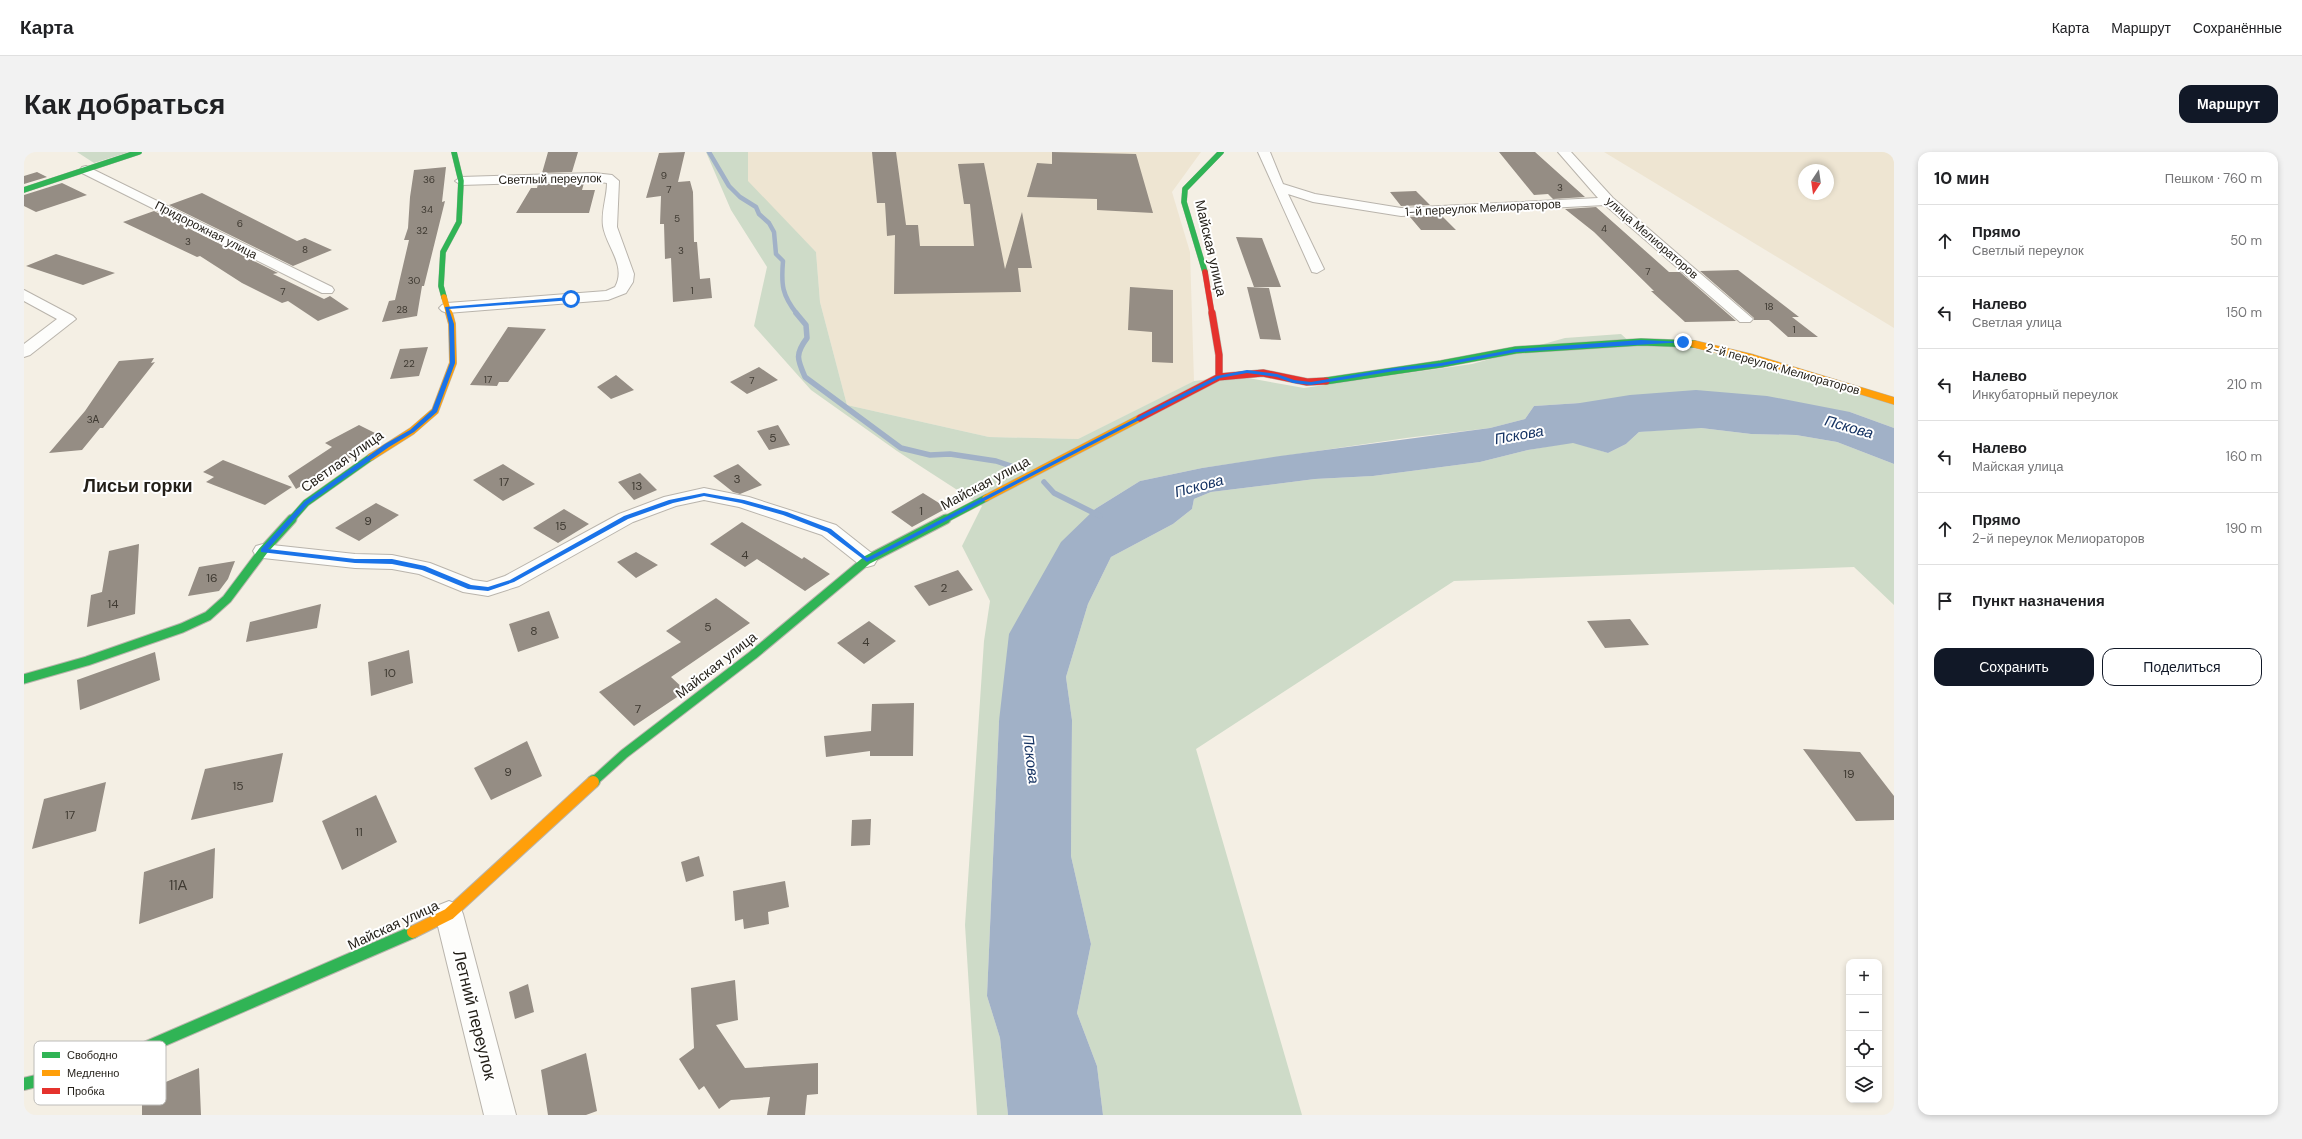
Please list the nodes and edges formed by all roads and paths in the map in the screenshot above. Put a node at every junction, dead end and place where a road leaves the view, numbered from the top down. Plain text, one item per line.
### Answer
1 (139, 152) edge
2 (454, 152) edge
3 (1221, 152) edge
4 (1264, 152) edge
5 (1564, 152) edge
6 (86, 170) junction
7 (461, 181) junction
8 (1278, 186) junction
9 (24, 190) edge
10 (1608, 201) junction
11 (1317, 269) dead end
12 (327, 290) dead end
13 (24, 295) edge
14 (447, 308) junction
15 (1745, 319) dead end
16 (24, 352) edge
17 (1219, 377) junction
18 (1894, 401) edge
19 (263, 551) junction
20 (867, 560) junction
21 (24, 679) edge
22 (449, 914) junction
23 (162, 1041) edge
24 (34, 1082) edge
25 (24, 1084) edge
26 (500, 1115) edge

1 - 6 street
2 - 7 street, Светлая улица
3 - 17 street, Майская улица
4 - 8 street
5 - 10 street, улица Мелиораторов
6 - 9 street
6 - 12 street, Придорожная улица
7 - 14 street, Светлая улица
7 - 14 street, Светлый переулок
8 - 10 street, 1-й переулок Мелиораторов
8 - 11 street
10 - 15 street, улица Мелиораторов
13 - 16 street
14 - 19 street, Светлая улица
17 - 18 street, 2-й переулок Мелиораторов
17 - 20 street, Майская улица
19 - 20 street
19 - 21 street, Светлая улица
20 - 22 street, Майская улица
22 - 23 street, Майская улица
22 - 26 street, Летний переулок
24 - 25 street, Майская улица

